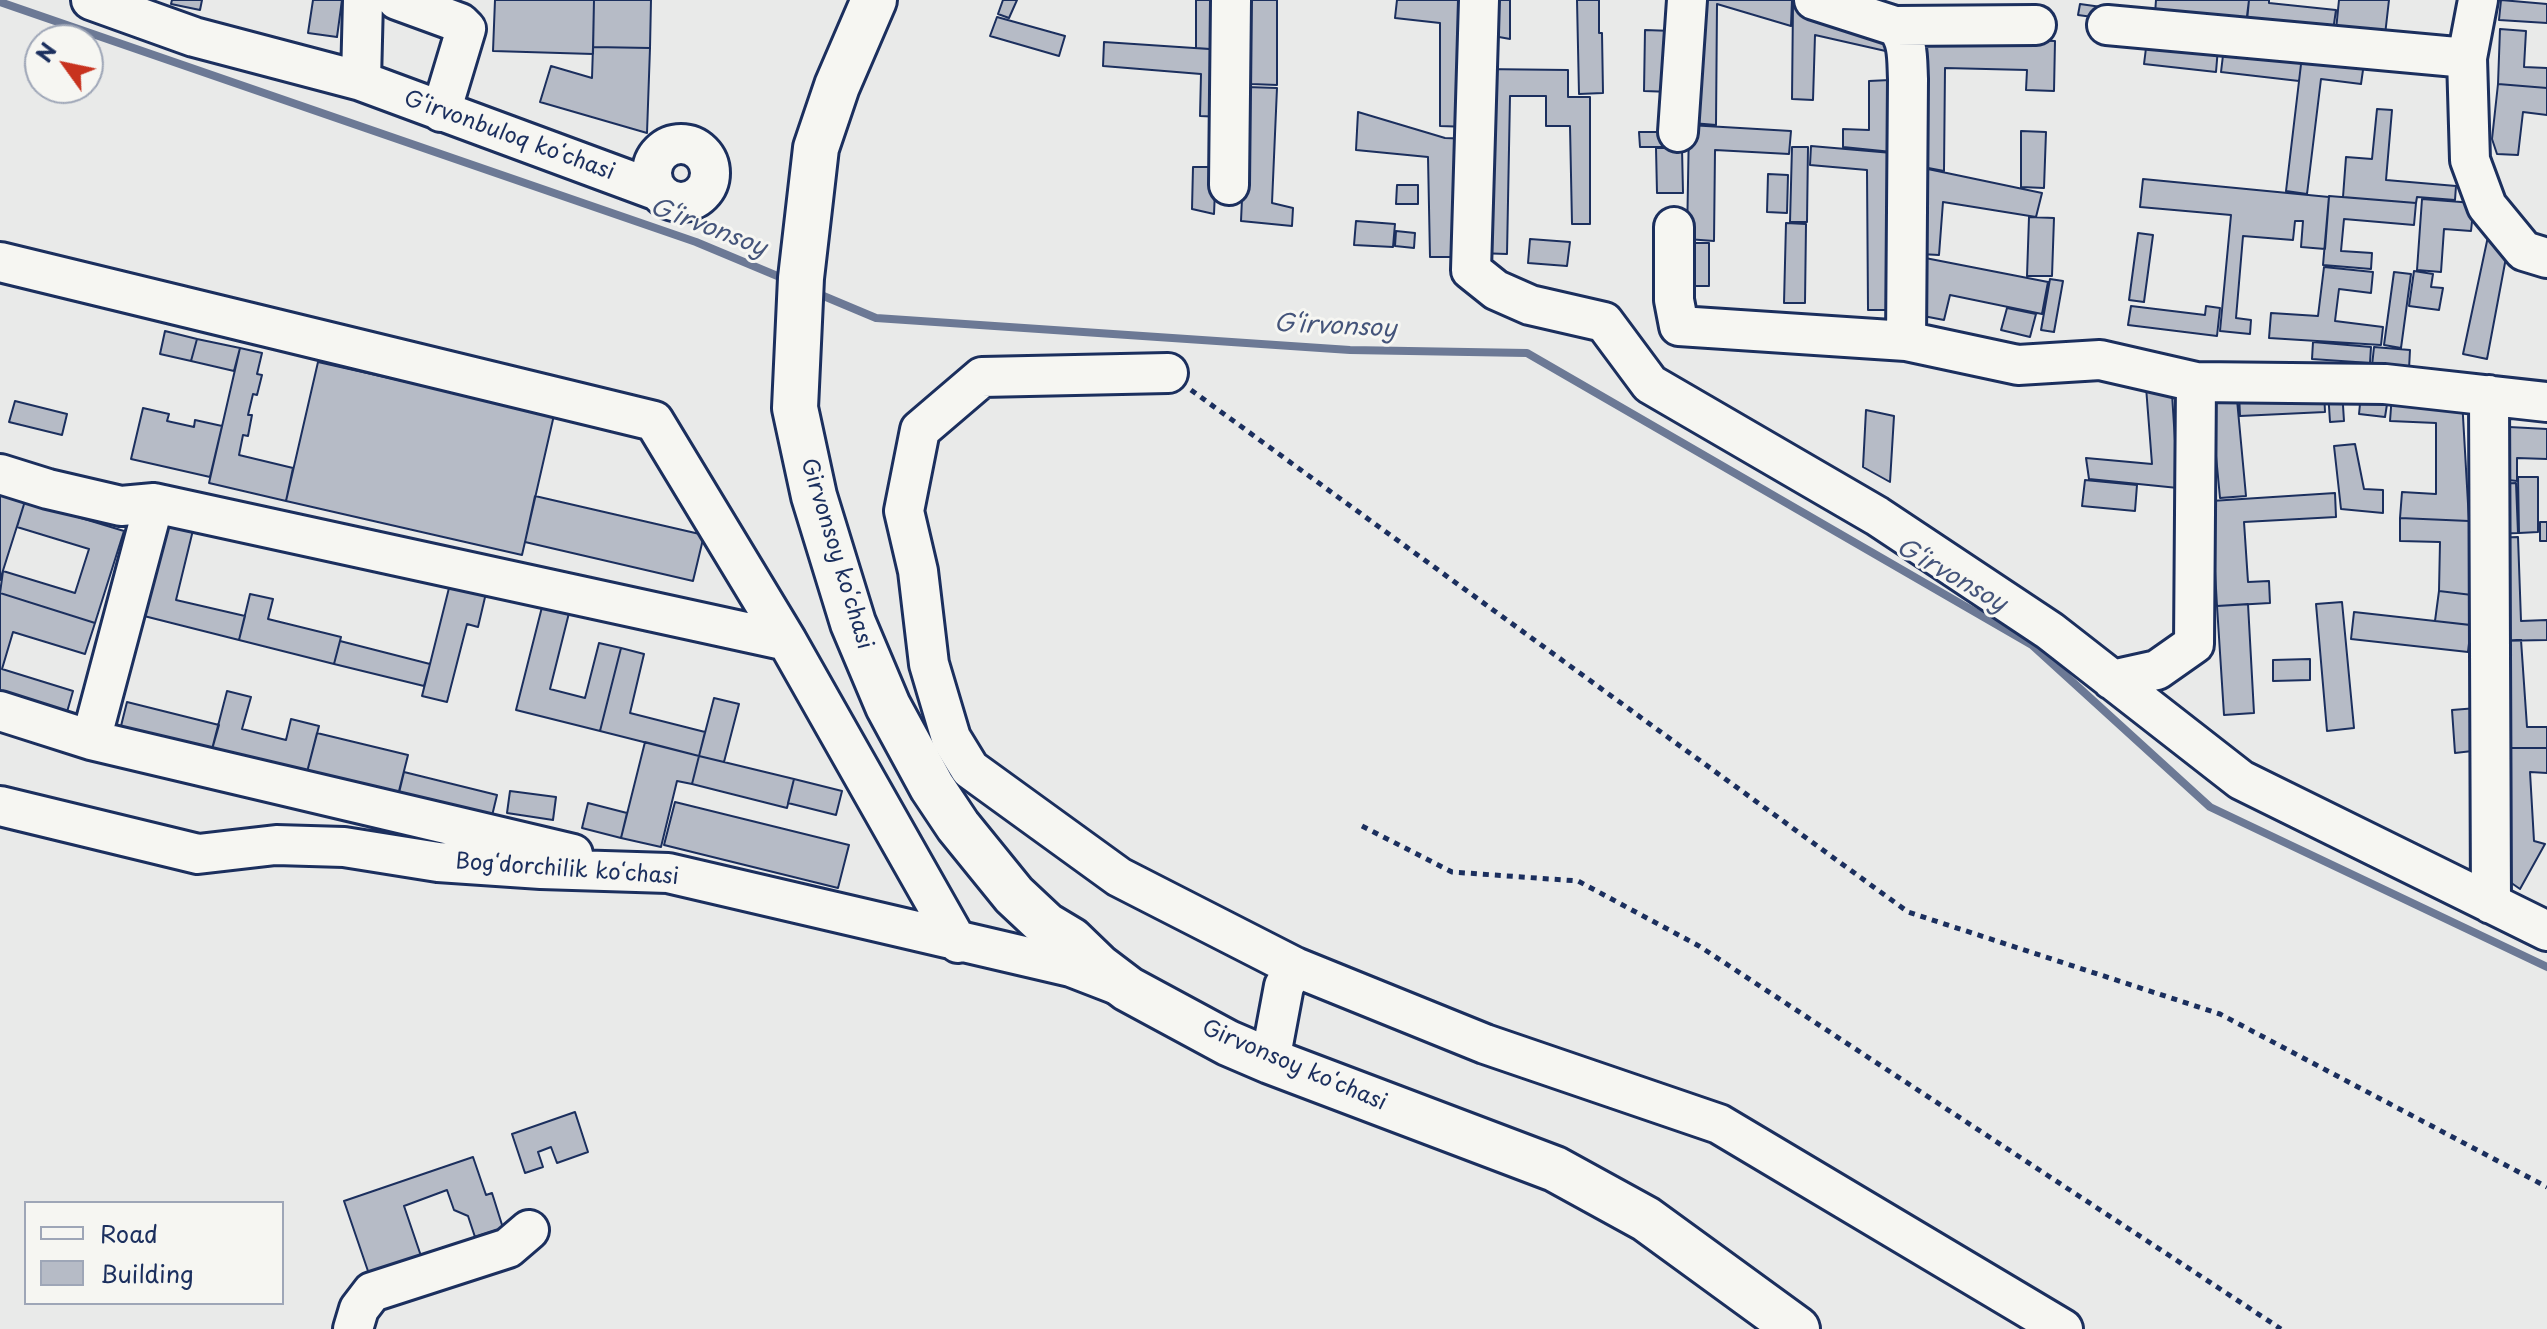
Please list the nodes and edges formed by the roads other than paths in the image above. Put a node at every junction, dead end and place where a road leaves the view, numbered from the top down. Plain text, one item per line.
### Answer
1 (91, 0) edge
2 (363, 0) edge
3 (397, 0) edge
4 (874, 0) edge
5 (1231, 0) edge
6 (1479, 0) edge
7 (1687, 0) edge
8 (1814, 0) edge
9 (2478, 0) edge
10 (2036, 25) dead end
11 (2107, 25) dead end
12 (1895, 26) junction
13 (2467, 58) junction
14 (361, 81) junction
15 (441, 112) junction
16 (1678, 132) dead end
17 (1229, 185) dead end
18 (658, 191) dead end
19 (1674, 227) dead end
20 (2547, 258) edge
21 (0, 262) edge
22 (1906, 341) junction
23 (1168, 373) road end
24 (2196, 382) junction
25 (2489, 395) junction
26 (2547, 402) edge
27 (0, 474) edge
28 (154, 503) junction
29 (787, 641) junction
30 (2112, 680) junction
31 (0, 711) edge
32 (91, 740) junction
33 (0, 806) edge
34 (630, 870) junction
35 (2491, 904) junction
36 (2547, 931) edge
37 (958, 943) junction
38 (1295, 967) junction
39 (1128, 989) junction
40 (1270, 1061) junction
41 (529, 1230) dead end
42 (353, 1329) edge
43 (1797, 1329) edge
44 (2063, 1329) edge

1 - 14 street, Gʻirvonbuloq koʻchasi
2 - 14 street
3 - 15 street
4 - 39 main road, Girvonsoy koʻchasi
5 - 17 street
6 - 30 street
7 - 16 street
8 - 12 street
9 - 13 street
10 - 12 street
11 - 13 street
12 - 22 street
13 - 20 street
14 - 15 street, Gʻirvonbuloq koʻchasi
15 - 18 street, Gʻirvonbuloq koʻchasi
19 - 22 street
21 - 29 street
22 - 24 street
23 - 38 street
24 - 25 street
24 - 30 street
25 - 26 street
25 - 35 street
27 - 28 street
28 - 29 street
28 - 32 street
29 - 37 street
30 - 35 street
31 - 32 street
32 - 34 street
33 - 34 street, Bogʻdorchilik koʻchasi
34 - 37 street, Bogʻdorchilik koʻchasi
35 - 36 street
37 - 39 street, Bogʻdorchilik koʻchasi
38 - 40 street
38 - 44 street
39 - 40 main road, Girvonsoy koʻchasi
40 - 43 main road, Girvonsoy koʻchasi
41 - 42 street

